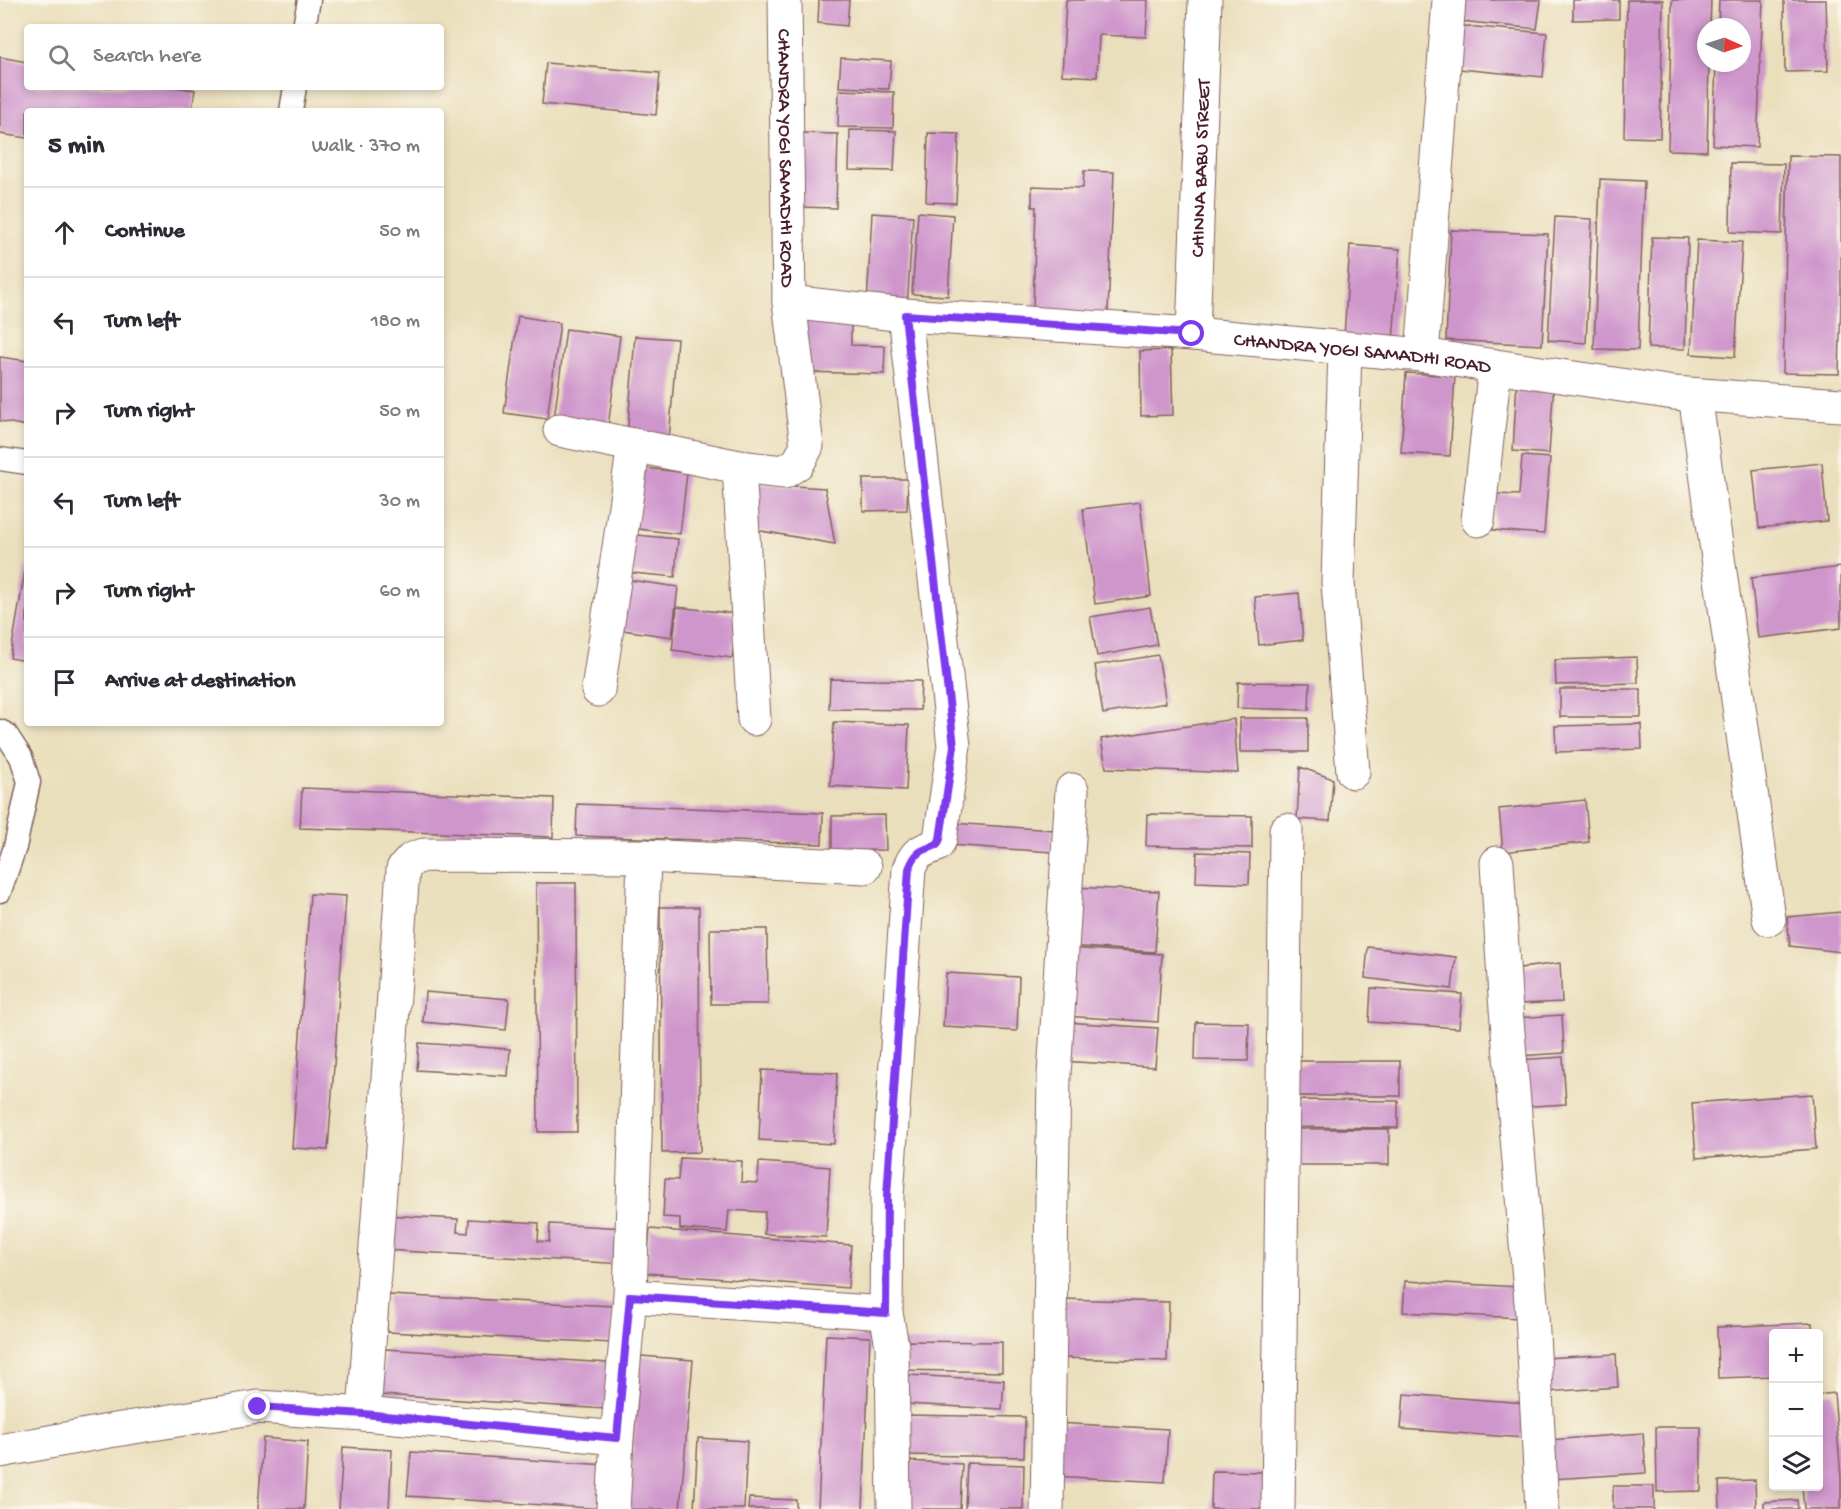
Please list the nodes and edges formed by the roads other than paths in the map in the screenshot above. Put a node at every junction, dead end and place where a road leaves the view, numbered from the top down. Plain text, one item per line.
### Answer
1 (309, 0) edge
2 (785, 0) edge
3 (1204, 0) edge
4 (1449, 0) edge
5 (305, 24) edge
6 (294, 90) edge
7 (292, 108) edge
8 (789, 302) junction
9 (905, 315) junction
10 (1192, 334) junction
11 (1346, 348) junction
12 (1422, 355) junction
13 (1495, 366) junction
14 (1695, 395) junction
15 (1841, 405) edge
16 (560, 430) dead end
17 (634, 445) junction
18 (0, 459) edge
19 (24, 463) edge
20 (739, 467) junction
21 (1478, 520) dead end
22 (598, 690) dead end
23 (754, 719) dead end
24 (0, 731) edge
25 (1353, 772) dead end
26 (1072, 790) dead end
27 (1286, 830) dead end
28 (644, 856) junction
29 (1497, 863) dead end
30 (865, 867) dead end
31 (0, 891) edge
32 (1768, 919) dead end
33 (630, 1296) junction
34 (886, 1313) junction
35 (364, 1414) junction
36 (617, 1438) junction
37 (0, 1451) edge
38 (613, 1509) edge
39 (894, 1509) edge
40 (1047, 1509) edge
41 (1278, 1509) edge
42 (1542, 1509) edge

1 - 5 lane
2 - 8 street, CHANDRA YOGI SAMADHI ROAD
3 - 10 street, CHINNA BABU STREET
4 - 12 street
6 - 7 lane
8 - 9 street, CHANDRA YOGI SAMADHI ROAD
8 - 20 street
9 - 10 street, CHANDRA YOGI SAMADHI ROAD
9 - 34 street
10 - 11 street, CHANDRA YOGI SAMADHI ROAD
11 - 12 street, CHANDRA YOGI SAMADHI ROAD
11 - 25 street
12 - 13 street, CHANDRA YOGI SAMADHI ROAD
13 - 14 street, CHANDRA YOGI SAMADHI ROAD
13 - 21 street
14 - 15 street, CHANDRA YOGI SAMADHI ROAD
14 - 32 street
16 - 17 street
17 - 20 street
17 - 22 street
18 - 19 lane
20 - 23 street
24 - 31 lane
26 - 40 street
27 - 41 street
28 - 30 street
28 - 33 street
28 - 35 street
29 - 42 street
33 - 34 street
33 - 36 street
34 - 39 street
35 - 36 street
35 - 37 street
36 - 38 street

